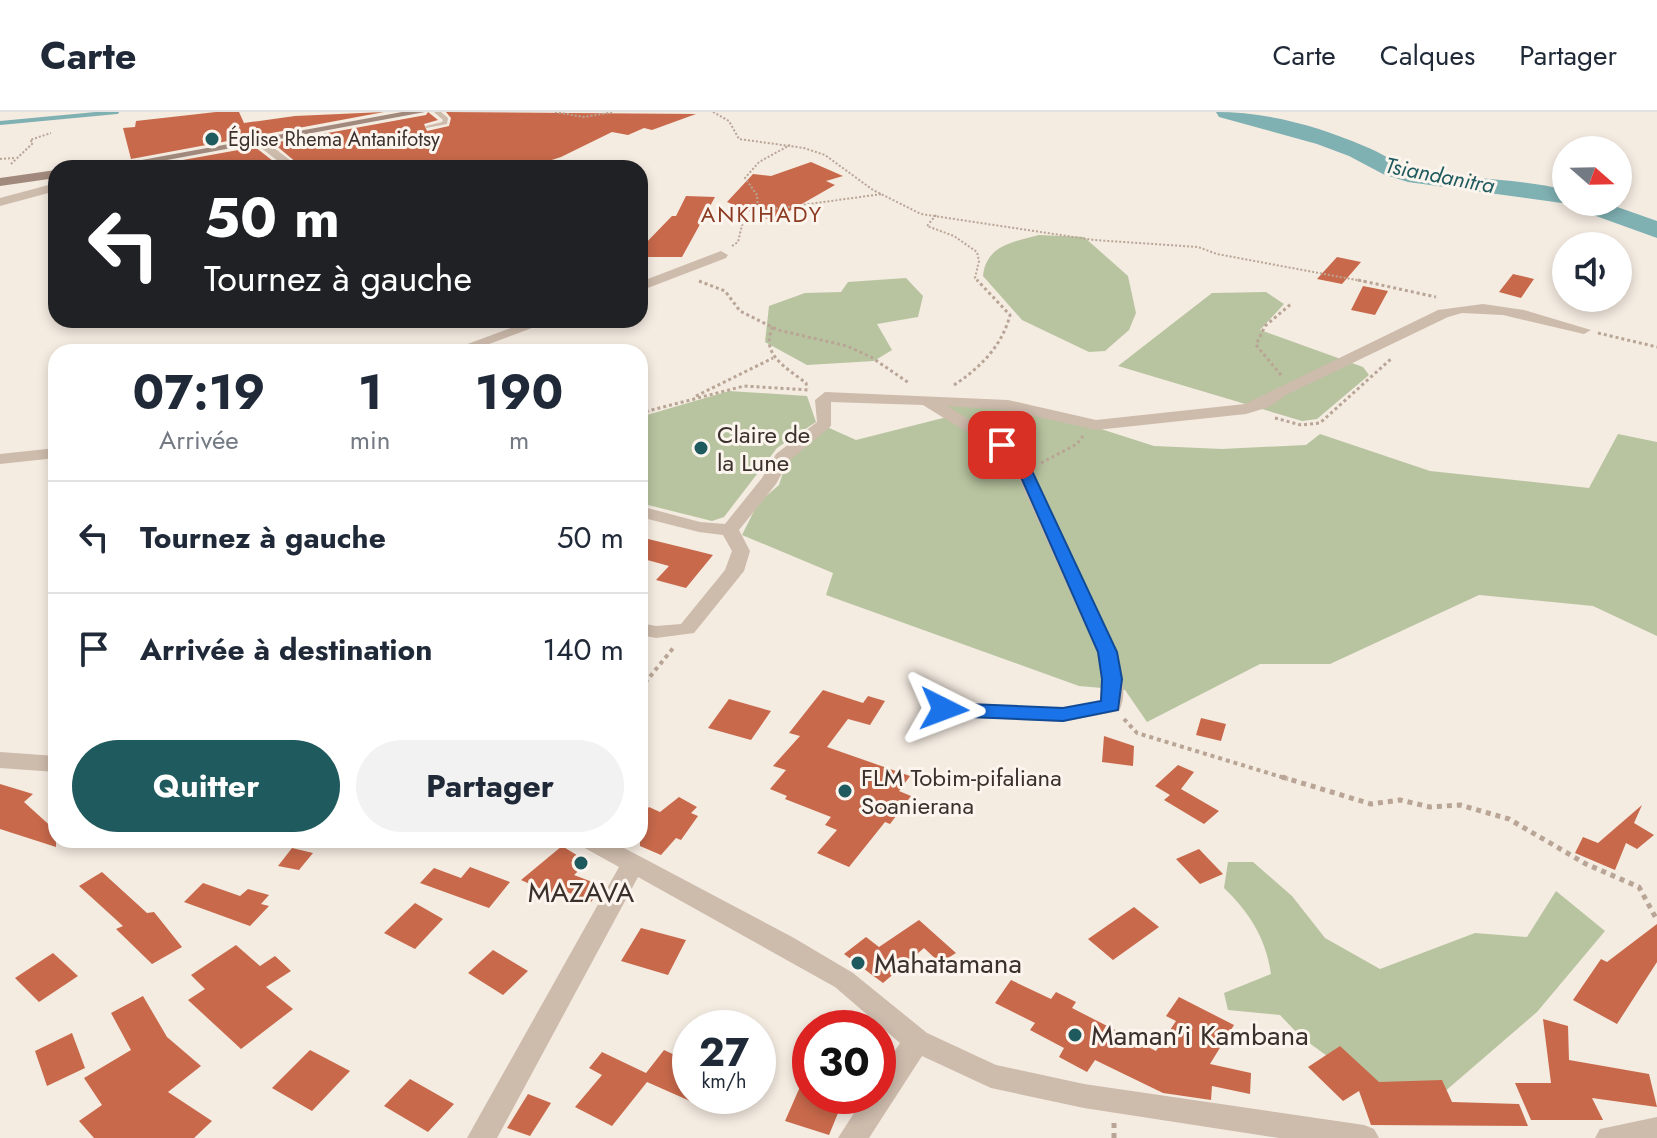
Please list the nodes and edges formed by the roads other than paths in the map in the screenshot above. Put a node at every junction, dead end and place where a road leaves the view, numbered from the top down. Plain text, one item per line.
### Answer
1 (420, 112) edge
2 (437, 112) edge
3 (428, 127) dead end
4 (260, 142) junction
5 (161, 160) edge
6 (284, 160) edge
7 (48, 175) edge
8 (0, 182) edge
9 (48, 189) edge
10 (0, 202) edge
11 (721, 255) road end
12 (648, 284) edge
13 (523, 328) edge
14 (1584, 330) road end
15 (477, 344) edge
16 (925, 400) junction
17 (48, 454) edge
18 (0, 459) edge
19 (648, 513) edge
20 (730, 530) junction
21 (648, 630) edge
22 (944, 709) dead end
23 (0, 760) edge
24 (48, 763) edge
25 (604, 848) edge
26 (633, 864) junction
27 (917, 1041) junction
28 (1657, 1130) edge
29 (482, 1138) edge
30 (853, 1138) edge
31 (1364, 1138) edge
32 (1610, 1138) edge

1 - 4 street
2 - 3 lane
4 - 5 street
4 - 6 street
7 - 8 street
9 - 10 street
11 - 12 street
13 - 15 street
14 - 16 street
16 - 20 street
16 - 22 street
17 - 18 street
19 - 20 street
20 - 21 street
23 - 24 street
25 - 26 street
26 - 27 street
26 - 29 street
27 - 30 street
27 - 31 street
28 - 32 street

